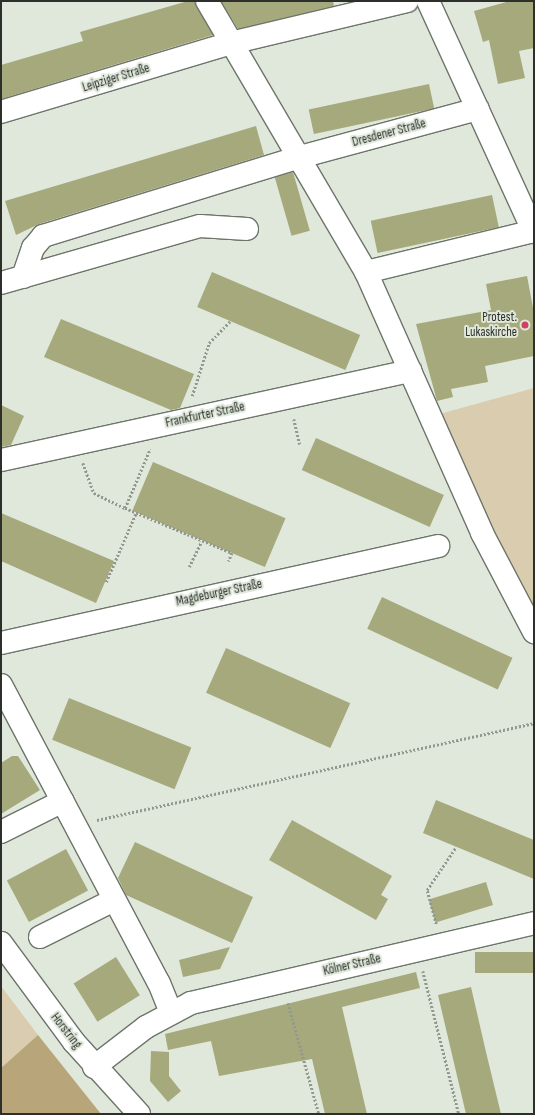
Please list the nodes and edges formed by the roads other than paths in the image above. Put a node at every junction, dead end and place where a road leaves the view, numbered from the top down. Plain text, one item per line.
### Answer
1 (207, 1) edge
2 (407, 1) edge
3 (428, 1) edge
4 (231, 43) junction
5 (478, 109) junction
6 (1, 112) edge
7 (300, 157) junction
8 (247, 229) dead end
9 (534, 231) edge
10 (366, 272) junction
11 (23, 276) junction
12 (1, 283) edge
13 (410, 371) junction
14 (1, 460) edge
15 (438, 546) dead end
16 (534, 632) edge
17 (1, 643) edge
18 (1, 686) edge
19 (63, 801) junction
20 (1, 832) edge
21 (114, 900) junction
22 (534, 923) edge
23 (40, 937) dead end
24 (1, 943) edge
25 (171, 1012) junction
26 (94, 1067) junction
27 (139, 1114) edge

1 - 4 street
2 - 4 street
3 - 5 street
4 - 6 street, Leipziger Straße
4 - 7 street
5 - 7 street, Dresdener Straße
5 - 9 street
7 - 10 street
7 - 11 street
8 - 11 street
9 - 10 street
10 - 13 street
11 - 12 street
13 - 14 street, Frankfurter Straße
13 - 16 street
15 - 17 street, Magdeburger Straße
18 - 19 street
19 - 20 street
19 - 21 street
21 - 23 street
21 - 25 street
22 - 25 street, Kölner Straße
24 - 26 street, Horstring
25 - 26 street, Kölner Straße
26 - 27 street, Horstring

